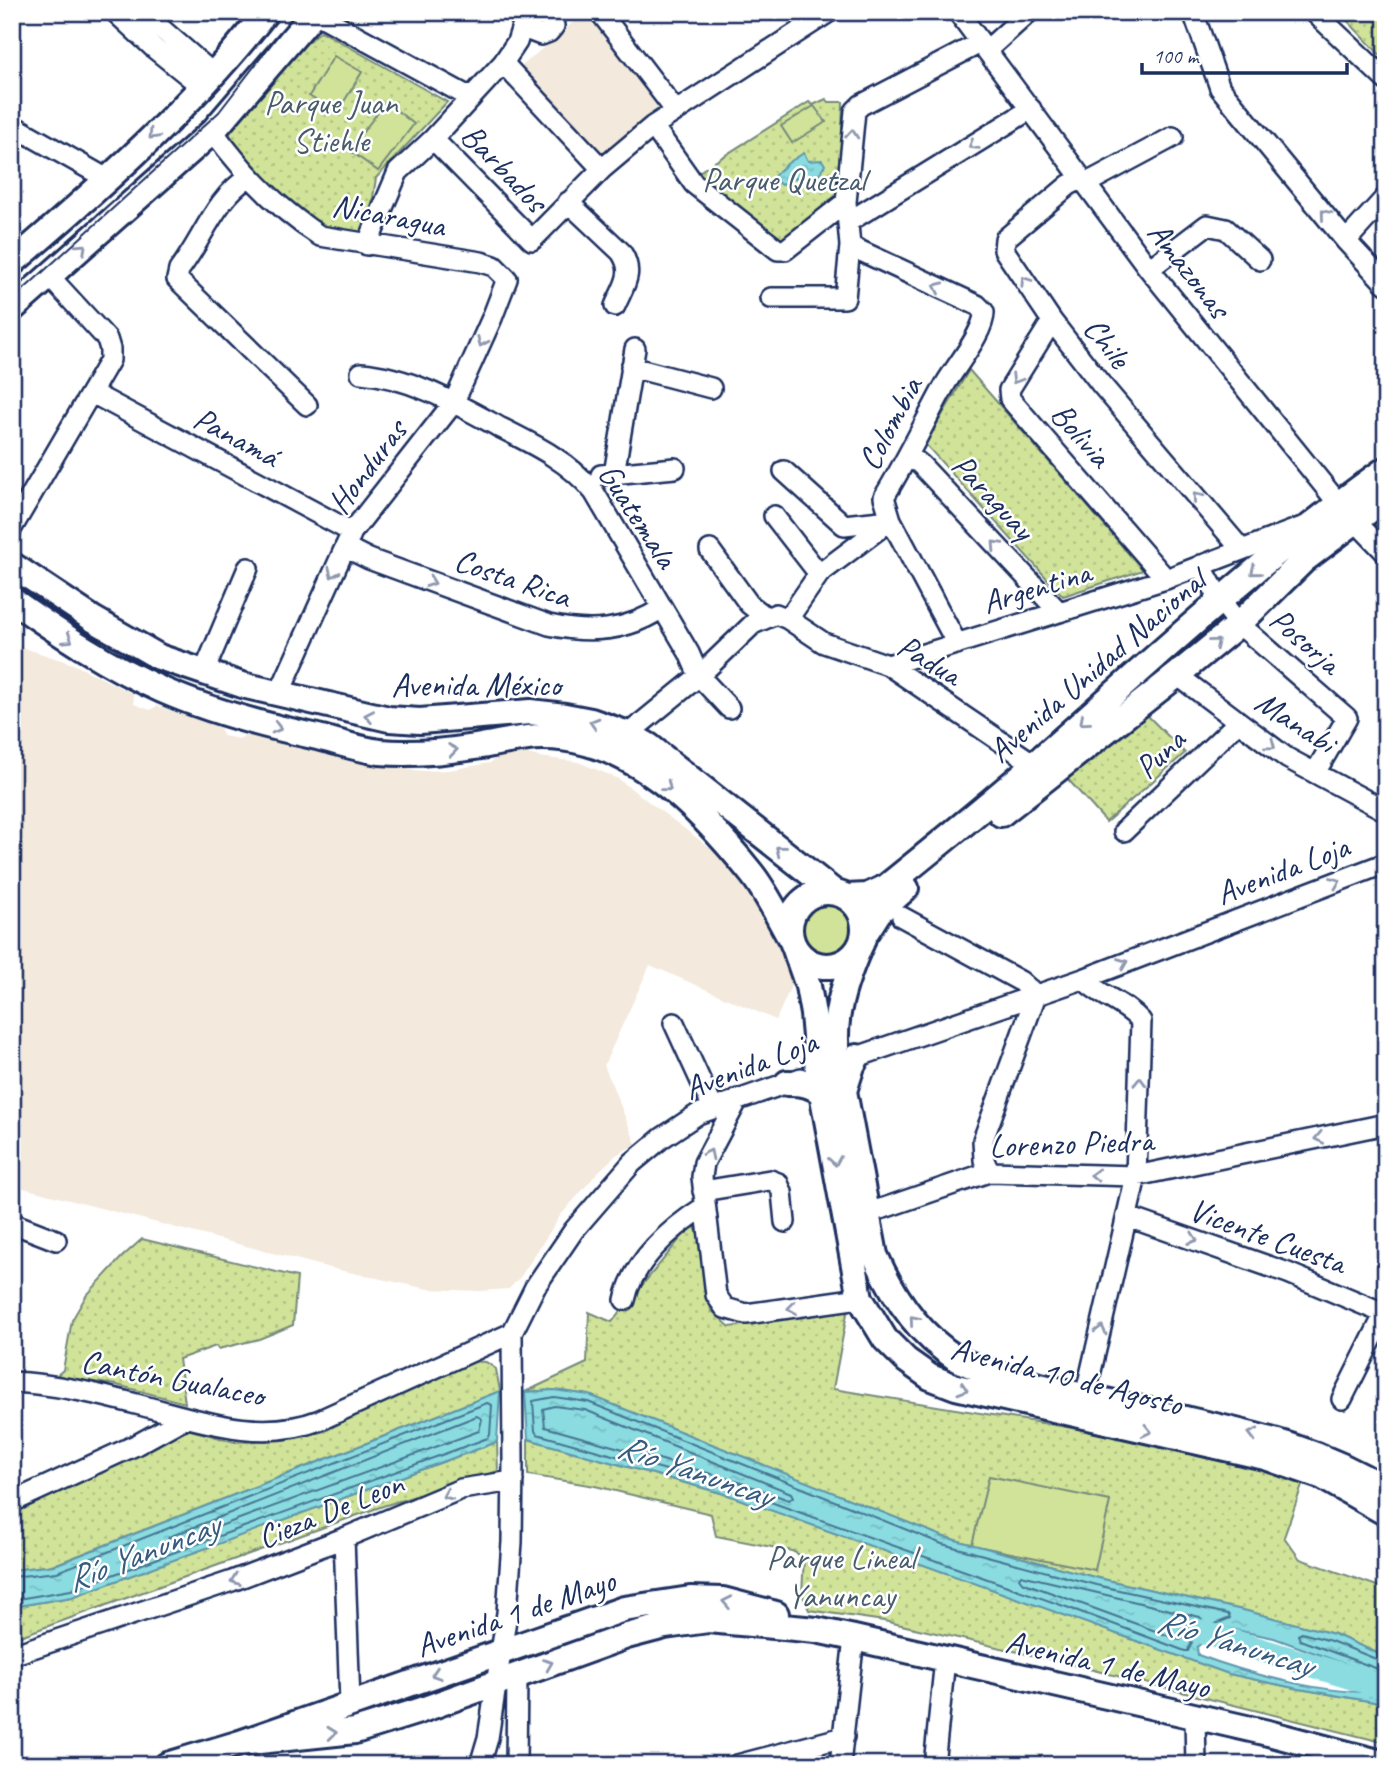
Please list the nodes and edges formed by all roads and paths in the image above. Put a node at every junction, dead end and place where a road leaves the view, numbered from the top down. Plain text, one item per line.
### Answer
1 (115, 12) edge
2 (142, 12) edge
3 (266, 12) edge
4 (315, 12) edge
5 (569, 12) edge
6 (600, 12) edge
7 (829, 12) edge
8 (958, 12) edge
9 (1029, 12) edge
10 (1194, 12) edge
11 (1314, 12) edge
12 (525, 14) edge
13 (550, 25) edge
14 (983, 47) junction
15 (503, 63) junction
16 (207, 80) junction
17 (1386, 80) edge
18 (471, 98) junction
19 (1031, 109) junction
20 (675, 110) junction
21 (12, 125) edge
22 (653, 126) junction
23 (213, 131) junction
24 (1173, 136) dead end
25 (433, 139) junction
26 (602, 169) junction
27 (249, 177) junction
28 (108, 180) junction
29 (1083, 181) junction
30 (1386, 197) edge
31 (568, 202) junction
32 (846, 202) junction
33 (848, 222) junction
34 (1346, 240) junction
35 (367, 245) junction
36 (850, 246) junction
37 (1260, 260) dead end
38 (12, 263) edge
39 (1149, 269) junction
40 (50, 277) junction
41 (507, 279) joint
42 (1386, 284) edge
43 (771, 298) dead end
44 (615, 306) dead end
45 (12, 309) edge
46 (1052, 321) junction
47 (361, 373) dead end
48 (711, 388) dead end
49 (92, 393) junction
50 (454, 402) junction
51 (307, 405) dead end
52 (910, 456) junction
53 (675, 468) dead end
54 (1386, 469) edge
55 (784, 471) dead end
56 (614, 474) junction
57 (583, 478) junction
58 (1386, 498) edge
59 (1346, 512) junction
60 (774, 516) dead end
61 (891, 520) junction
62 (1314, 523) junction
63 (12, 528) edge
64 (349, 540) junction
65 (1241, 549) junction
66 (710, 550) dead end
67 (1386, 553) edge
68 (12, 565) edge
69 (1201, 565) junction
70 (248, 568) dead end
71 (819, 574) junction
72 (1166, 579) junction
73 (12, 600) edge
74 (1220, 600) junction
75 (662, 608) junction
76 (1059, 612) junction
77 (766, 617) junction
78 (788, 619) junction
79 (1239, 624) junction
80 (957, 644) junction
81 (888, 665) junction
82 (204, 673) junction
83 (699, 676) junction
84 (1177, 676) junction
85 (279, 694) junction
86 (729, 708) dead end
87 (1238, 722) junction
88 (620, 743) junction
89 (1034, 764) junction
90 (1315, 773) junction
91 (1386, 811) edge
92 (975, 824) junction
93 (1124, 831) dead end
94 (1384, 869) edge
95 (840, 894) junction
96 (902, 917) dead end
97 (861, 942) junction
98 (793, 943) junction
99 (1083, 979) junction
100 (1036, 995) junction
101 (674, 1023) dead end
102 (836, 1075) junction
103 (787, 1083) joint
104 (738, 1099) junction
105 (713, 1108) junction
106 (1386, 1124) edge
107 (989, 1172) junction
108 (1136, 1176) junction
109 (704, 1199) junction
110 (855, 1215) junction
111 (1128, 1217) junction
112 (785, 1222) dead end
113 (12, 1223) edge
114 (57, 1240) dead end
115 (860, 1298) junction
116 (625, 1300) dead end
117 (1385, 1313) edge
118 (512, 1333) junction
119 (12, 1382) edge
120 (1342, 1399) dead end
121 (1083, 1406) junction
122 (185, 1418) junction
123 (513, 1480) junction
124 (12, 1502) edge
125 (1385, 1506) edge
126 (344, 1538) junction
127 (507, 1613) junction
128 (816, 1630) junction
129 (854, 1638) junction
130 (534, 1641) junction
131 (501, 1653) junction
132 (12, 1655) edge
133 (944, 1660) junction
134 (506, 1680) junction
135 (462, 1696) junction
136 (350, 1703) junction
137 (490, 1718) junction
138 (1195, 1718) junction
139 (844, 1737) junction
140 (240, 1743) junction
141 (1377, 1763) edge
142 (167, 1765) edge
143 (480, 1765) edge
144 (516, 1765) edge
145 (737, 1765) edge
146 (840, 1765) edge
147 (934, 1765) edge
148 (1196, 1765) edge

1 - 16 street
2 - 16 street
3 - 16 main road
4 - 18 street
4 - 23 main road
5 - 13 street
6 - 20 street
7 - 20 street
8 - 14 street, Amazonas
9 - 14 street
34 -> 10 street
11 - 17 street
12 - 13 street
12 - 15 street
13 - 15 street
14 - 19 street, Amazonas
32 -> 14 street
15 - 18 street
15 - 26 street
16 -> 28 main road
18 - 25 street
19 - 29 street, Amazonas
19 -> 33 street
20 - 22 street
21 - 28 street
22 - 26 street
22 - 32 street
23 - 27 street, Nicaragua
40 -> 23 main road
24 - 29 street
25 - 31 street, Barbados
25 - 35 street
26 - 31 street
27 - 35 street, Nicaragua
27 - 51 street
28 - 38 main road
29 - 39 street, Amazonas
46 -> 29 street, Chile
30 - 34 street
31 - 44 street
32 - 33 street
33 - 36 street
34 - 42 street
35 - 41 street, Nicaragua
36 - 43 street
52 -> 36 street, Colombia
37 - 39 street
39 - 59 street, Amazonas
40 - 45 main road
40 - 49 street
41 -> 50 street, Honduras
65 -> 46 street, Chile
46 -> 72 street, Bolivia
47 - 50 street, Guatemala
48 - 56 street
49 - 63 street
49 - 64 street, Panamá
50 - 57 street, Guatemala
50 - 64 street, Honduras
52 - 61 street, Colombia
76 -> 52 street, Paraguay
53 - 56 street
54 - 59 main road, Avenida Unidad Nacional
55 - 61 street
56 - 57 street
57 - 75 street, Guatemala
58 - 59 main road, Avenida Unidad Nacional
59 - 62 main road, Avenida Unidad Nacional
59 - 67 street, Amazonas
59 - 79 main road, Avenida Unidad Nacional
60 - 71 street
61 - 71 street, Colombia
61 - 80 street
62 - 65 street, Argentina
62 -> 74 main road, Avenida Unidad Nacional
64 -> 75 street, Costa Rica
64 -> 85 street, Honduras
65 - 69 street, Argentina
66 - 77 street
68 - 82 main road, Avenida México
69 - 72 street, Argentina
69 - 74 street
70 - 82 street
71 - 78 street, Colombia
72 - 76 street, Argentina
73 -> 88 main road, Avenida México
74 - 79 street
74 -> 89 main road, Avenida Unidad Nacional
75 - 83 street, Guatemala
76 - 80 street, Argentina
77 - 78 street
77 - 83 street
78 - 81 street, Padua
84 -> 79 main road, Avenida Unidad Nacional
79 - 90 street, Posorja
80 - 81 street, Argentina
81 - 89 street, Padua
82 - 85 main road, Avenida México
83 - 86 street, Guatemala
83 - 88 street
84 - 87 street, Manabi
84 - 92 main road, Avenida Unidad Nacional
88 -> 85 main road, Avenida México
87 -> 90 street, Manabi
87 - 93 street, Puna
95 -> 88 main road, Avenida México
88 -> 98 main road, Avenida México
89 - 92 main road, Avenida Unidad Nacional
90 - 91 street, Manabi
92 - 95 main road, Avenida Unidad Nacional
92 - 97 main road, Avenida Unidad Nacional
99 -> 94 street, Avenida Loja
95 - 97 main road
95 - 98 main road
96 - 100 street
97 - 98 main road
97 - 102 main road
98 - 102 main road, Avenida México
99 - 100 street, Avenida Loja
108 -> 99 street
100 - 102 street, Avenida Loja
100 - 107 street
101 - 105 street
102 - 103 main road
102 - 110 main road, Avenida 10 de Agosto
103 - 104 street, Avenida Loja
104 - 105 street, Avenida Loja
109 -> 104 street
105 - 118 street, Avenida Loja
106 -> 108 street, Lorenzo Piedra
108 -> 107 street, Lorenzo Piedra
107 - 110 street, Lorenzo Piedra
108 - 111 street
109 - 112 street
115 -> 109 street
109 - 116 street
110 - 115 main road, Avenida 10 de Agosto
121 -> 110 main road, Avenida 10 de Agosto
111 -> 117 street, Vicente Cuesta
121 -> 111 street
113 - 114 street
115 -> 121 main road, Avenida 10 de Agosto
117 - 120 street
118 - 122 street, Cantón Gualaceo
118 - 123 street, Avenida Loja
119 - 122 street, Cantón Gualaceo
121 - 125 main road, Avenida 10 de Agosto
122 - 124 street
123 -> 126 street, Cieza De Leon
123 - 127 street, Avenida Loja
126 -> 132 street, Cieza De Leon
126 - 136 street
127 - 130 street
127 - 131 street, Avenida Loja
128 - 129 main road, Avenida 1 de Mayo
128 -> 130 main road, Avenida 1 de Mayo
134 -> 128 main road, Avenida 1 de Mayo
129 - 133 main road, Avenida 1 de Mayo
129 - 139 street
130 - 131 main road, Avenida 1 de Mayo
131 - 134 street, Avenida Loja
131 -> 136 main road, Avenida 1 de Mayo
133 - 138 main road, Avenida 1 de Mayo
133 - 147 street
134 - 135 main road, Avenida 1 de Mayo
134 - 137 street, Avenida Loja
134 - 144 street
135 - 137 street
140 -> 135 main road, Avenida 1 de Mayo
136 - 140 main road, Avenida 1 de Mayo
137 - 143 street, Avenida Loja
138 - 141 main road, Avenida 1 de Mayo
138 - 148 street
139 - 145 street
139 - 146 street
140 - 142 main road, Avenida 1 de Mayo

